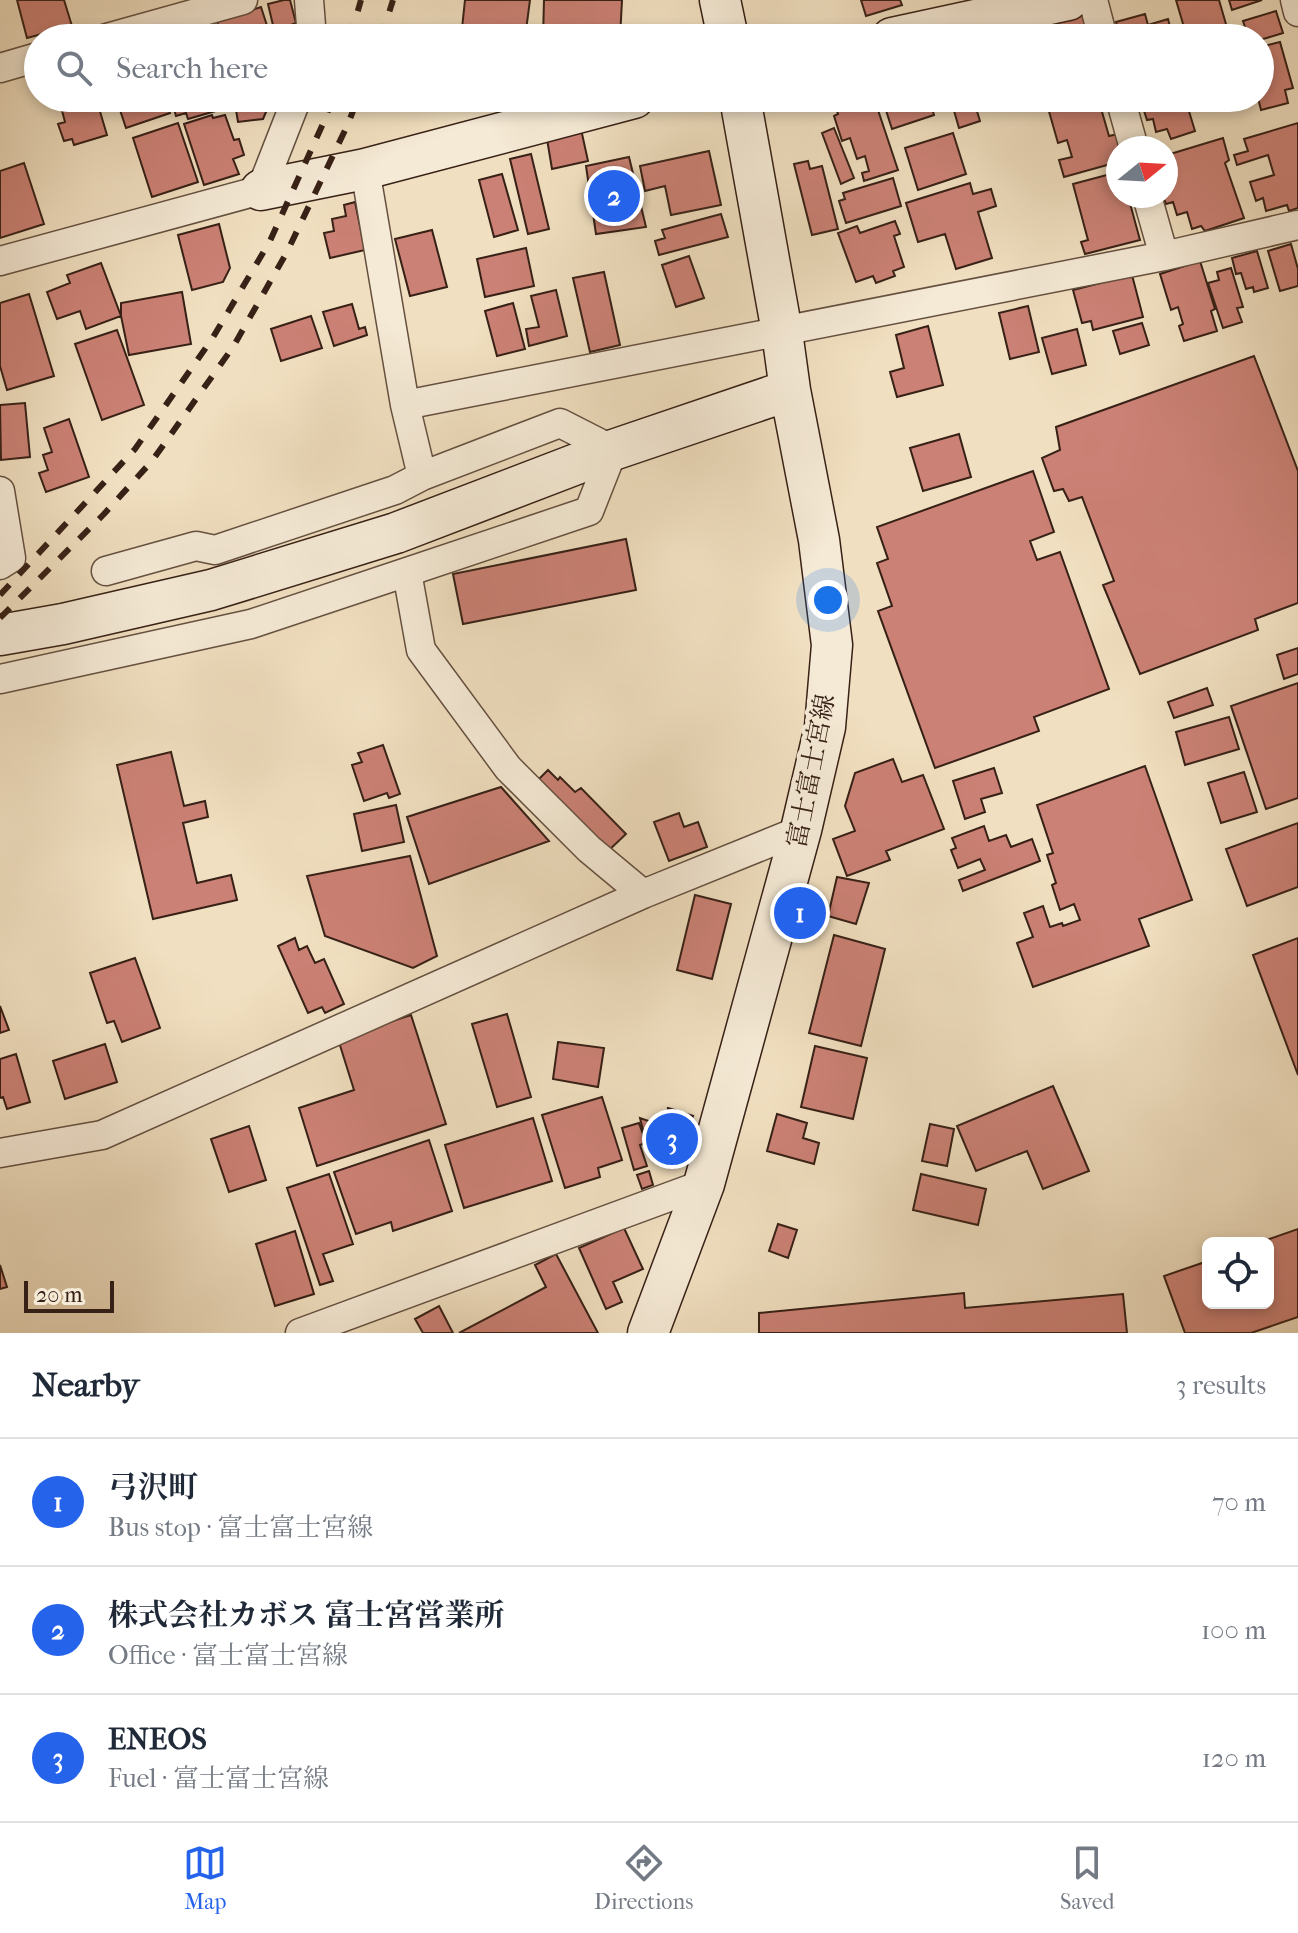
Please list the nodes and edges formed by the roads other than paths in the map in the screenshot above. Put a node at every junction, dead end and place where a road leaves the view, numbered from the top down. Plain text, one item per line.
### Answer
1 (243, 0) edge
2 (309, 0) edge
3 (720, 0) edge
4 (1065, 0) edge
5 (1093, 0) edge
6 (1295, 0) edge
7 (1298, 12) edge
8 (157, 24) edge
9 (311, 24) edge
10 (725, 24) edge
11 (956, 24) edge
12 (1099, 24) edge
13 (24, 61) edge
14 (0, 68) edge
15 (292, 112) edge
16 (581, 112) edge
17 (743, 112) edge
18 (1124, 112) edge
19 (1131, 136) edge
20 (365, 169) junction
21 (261, 190) junction
22 (1150, 208) edge
23 (1298, 225) edge
24 (1164, 256) junction
25 (0, 261) edge
26 (782, 332) junction
27 (790, 390) junction
28 (405, 405) junction
29 (613, 450) junction
30 (422, 476) junction
31 (0, 491) edge
32 (0, 565) edge
33 (106, 571) dead end
34 (407, 572) junction
35 (0, 635) edge
36 (0, 679) edge
37 (801, 830) junction
38 (643, 894) junction
39 (0, 1153) edge
40 (704, 1184) junction
41 (300, 1333) edge
42 (648, 1333) edge

1 - 8 street
2 - 9 street
3 - 10 street
4 - 11 street
5 - 12 street
6 - 7 street
13 - 14 street
15 - 21 street
16 - 20 street
17 - 26 street, 富士富士宮線
18 - 19 street
20 - 21 street
20 - 28 street
21 - 25 street
22 - 24 street
23 - 24 street
24 - 26 street
26 - 27 street, 富士富士宮線
26 - 28 street
27 - 29 street
27 - 37 street, 富士富士宮線
28 - 30 street
29 - 30 street
29 - 34 street
29 - 35 street
30 - 33 street
31 - 32 street
34 - 36 street
34 - 38 street
37 - 38 street
37 - 40 street, 富士富士宮線
38 - 39 street
40 - 41 street
40 - 42 street, 富士富士宮線

